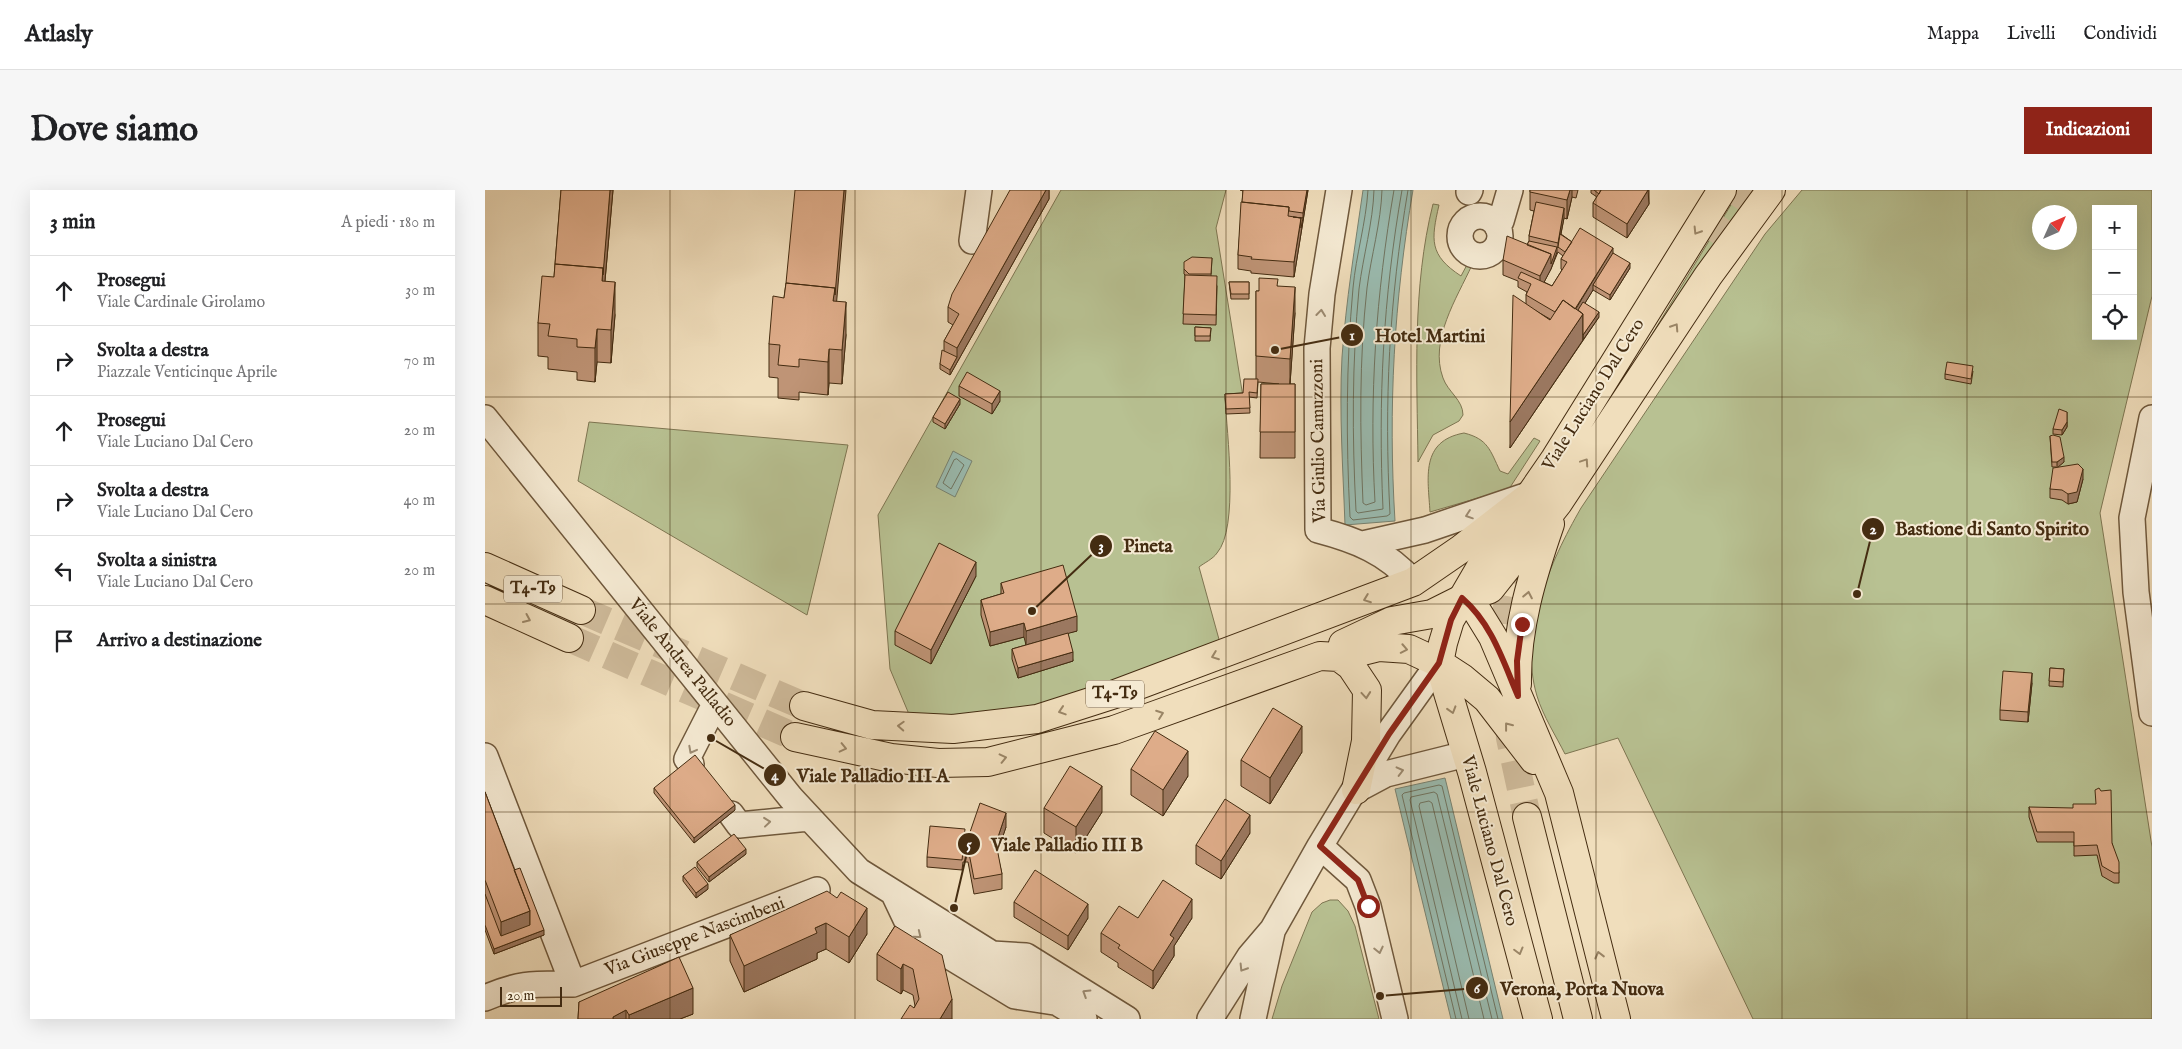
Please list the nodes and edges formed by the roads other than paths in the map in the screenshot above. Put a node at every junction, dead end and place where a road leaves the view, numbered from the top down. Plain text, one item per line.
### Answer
1 (979, 190) edge
2 (1339, 190) edge
3 (1510, 190) edge
4 (1722, 190) edge
5 (1771, 190) edge
6 (1497, 226) dead end
7 (972, 241) dead end
8 (485, 418) edge
9 (2152, 418) edge
10 (1532, 494) junction
11 (1558, 503) junction
12 (1363, 544) junction
13 (485, 567) edge
14 (1413, 582) junction
15 (1462, 598) junction
16 (485, 600) edge
17 (581, 610) tunnel mouth
18 (569, 638) tunnel mouth
19 (1330, 657) junction
20 (1439, 663) junction
21 (1518, 696) junction
22 (715, 704) junction
23 (804, 706) tunnel mouth
24 (2152, 713) edge
25 (795, 737) tunnel mouth
26 (1466, 754) junction
27 (485, 756) edge
28 (691, 764) edge
29 (1356, 790) junction
30 (1559, 793) junction
31 (731, 814) edge
32 (1527, 817) tunnel mouth
33 (809, 818) junction
34 (1320, 846) junction
35 (817, 890) dead end
36 (894, 894) junction
37 (1273, 929) junction
38 (992, 954) junction
39 (573, 984) junction
40 (485, 998) edge
41 (1058, 1003) junction
42 (1084, 1019) edge
43 (1127, 1019) edge
44 (1210, 1019) edge
45 (1253, 1019) edge
46 (1395, 1019) edge
47 (1537, 1019) edge
48 (1578, 1019) edge
49 (1615, 1019) edge

1 - 7 street
12 -> 2 street, Via Giulio Camuzzoni
3 - 6 street
4 -> 10 main road, Viale Luciano Dal Cero
11 -> 5 main road, Viale Luciano Dal Cero
8 - 22 street, Viale Andrea Palladio
9 - 24 street
10 -> 12 street
10 - 14 main road, T4-T9
10 - 15 main road, Viale Luciano Dal Cero
11 - 15 main road, Viale Luciano Dal Cero
21 -> 11 main road, Viale Luciano Dal Cero
12 - 14 street, Via Giulio Camuzzoni
13 - 17 main road, T4-T9
14 - 15 main road
14 -> 23 main road, T4-T9
15 - 19 main road, T4-T9
15 - 20 main road, Viale Luciano Dal Cero
15 - 21 main road, Viale Luciano Dal Cero
16 -> 18 main road, T4-T9
19 -> 20 main road, T4-T9
25 -> 19 main road, T4-T9
19 -> 29 main road
20 -> 26 main road, Viale Luciano Dal Cero
20 - 29 street
30 -> 20 main road, Viale Luciano Dal Cero
21 - 30 main road, Viale Luciano Dal Cero
22 -> 28 street
22 - 33 street, Viale Andrea Palladio
29 -> 26 street
26 -> 47 main road, Viale Luciano Dal Cero
27 - 39 street
29 - 34 street
49 -> 30 main road, Viale Luciano Dal Cero
31 -> 33 street
32 - 48 main road
33 - 36 street, Viale Andrea Palladio
34 - 37 street
34 -> 46 street
35 - 39 street, Via Giuseppe Nascimbeni
36 - 38 street, Viale Andrea Palladio
36 -> 41 street, Viale Andrea Palladio
37 -> 44 street
37 - 45 street
38 - 41 street, Viale Andrea Palladio
43 -> 38 street, Viale Andrea Palladio
39 - 40 street, Via Giuseppe Nascimbeni
41 - 42 street, Viale Andrea Palladio

